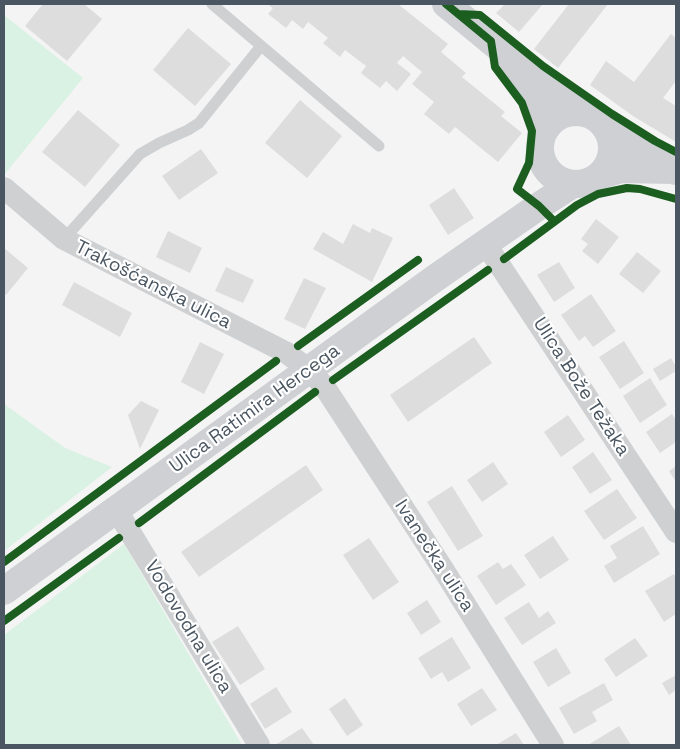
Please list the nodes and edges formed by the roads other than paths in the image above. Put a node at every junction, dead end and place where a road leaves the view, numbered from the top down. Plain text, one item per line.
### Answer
1 (212, 4) edge
2 (446, 4) edge
3 (261, 46) junction
4 (503, 51) junction
5 (585, 114) junction
6 (609, 134) junction
7 (379, 146) dead end
8 (541, 146) junction
9 (675, 171) edge
10 (601, 174) junction
11 (574, 184) junction
12 (4, 188) edge
13 (508, 228) junction
14 (64, 239) junction
15 (485, 243) junction
16 (309, 370) junction
17 (116, 509) junction
18 (676, 532) edge
19 (4, 590) edge
20 (259, 745) edge
21 (553, 745) edge

1 - 3 lane
2 - 4 main road
3 - 7 lane
3 - 14 lane
4 - 5 main road
4 - 8 main road, Ulica Ratimira Hercega
5 - 6 main road
5 - 8 main road
6 - 9 main road
6 - 10 main road
8 - 11 main road
8 - 13 main road, Ulica Ratimira Hercega
9 - 10 main road
10 - 11 main road
11 - 13 main road, Ulica Ratimira Hercega
12 - 14 street, Trakošćanska ulica
13 - 15 main road, Ulica Ratimira Hercega
14 - 16 street, Trakošćanska ulica
15 - 16 main road, Ulica Ratimira Hercega
15 - 18 street, Ulica Bože Težaka
16 - 17 main road, Ulica Ratimira Hercega
16 - 21 street, Ivanečka ulica
17 - 19 main road, Ulica Ratimira Hercega
17 - 20 street, Vodovodna ulica

